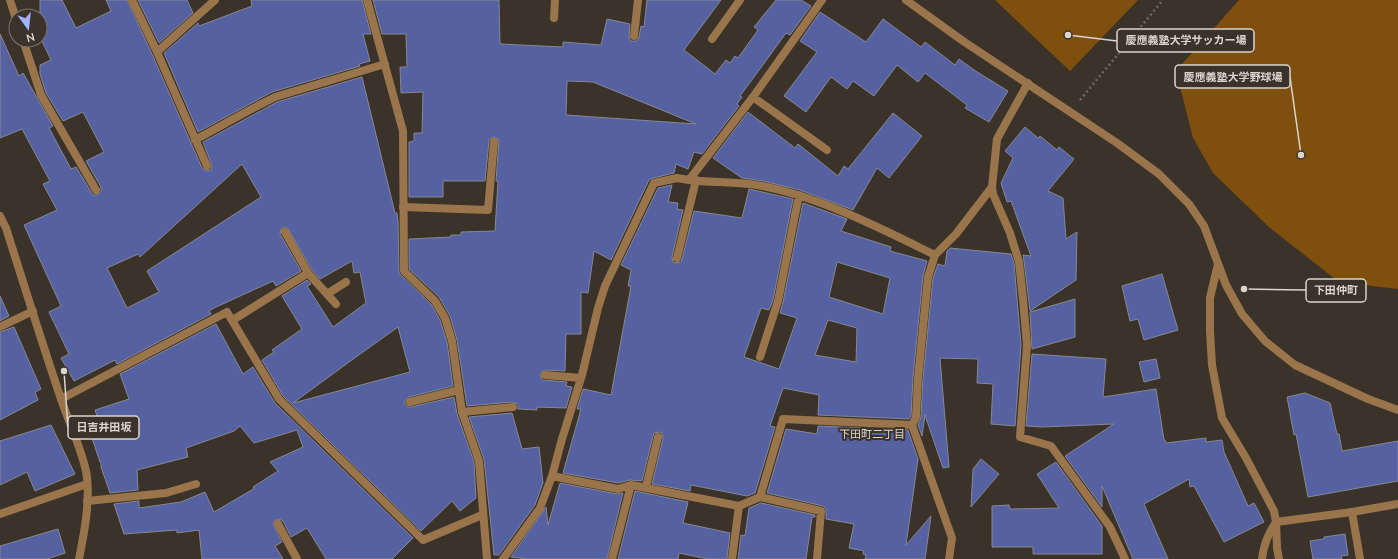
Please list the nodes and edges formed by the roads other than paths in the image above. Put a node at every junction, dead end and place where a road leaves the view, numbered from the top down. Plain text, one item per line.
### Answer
1 (132, 0) edge
2 (215, 0) edge
3 (367, 0) edge
4 (555, 0) edge
5 (638, 0) edge
6 (740, 0) edge
7 (822, 0) edge
8 (906, 0) edge
9 (554, 18) dead end
10 (634, 36) dead end
11 (712, 39) dead end
12 (25, 48) edge
13 (157, 52) junction
14 (386, 64) junction
15 (1028, 83) junction
16 (753, 97) junction
17 (195, 140) junction
18 (494, 142) dead end
19 (827, 150) dead end
20 (207, 166) dead end
21 (693, 180) junction
22 (992, 188) junction
23 (96, 190) dead end
24 (799, 195) junction
25 (403, 207) junction
26 (0, 216) edge
27 (3, 230) edge
28 (285, 232) dead end
29 (935, 255) junction
30 (677, 258) dead end
31 (1218, 264) junction
32 (308, 273) junction
33 (346, 282) dead end
34 (327, 294) junction
35 (336, 304) dead end
36 (33, 311) junction
37 (233, 320) junction
38 (0, 327) edge
39 (760, 357) dead end
40 (545, 375) dead end
41 (581, 378) junction
42 (459, 390) junction
43 (61, 399) junction
44 (410, 402) dead end
45 (513, 408) dead end
46 (1398, 410) edge
47 (462, 412) junction
48 (912, 425) junction
49 (658, 437) dead end
50 (552, 476) junction
51 (87, 484) junction
52 (196, 484) dead end
53 (631, 485) junction
54 (646, 488) junction
55 (760, 497) junction
56 (87, 501) junction
57 (1398, 504) edge
58 (739, 506) junction
59 (1352, 512) junction
60 (0, 514) edge
61 (482, 515) junction
62 (1276, 522) junction
63 (278, 524) dead end
64 (79, 559) edge
65 (297, 559) edge
66 (487, 559) edge
67 (503, 559) edge
68 (612, 559) edge
69 (732, 559) edge
70 (817, 559) edge
71 (949, 559) edge
72 (1125, 559) edge
73 (1262, 559) edge
74 (1279, 559) edge
75 (1360, 559) edge

1 - 13 street
2 - 13 street
3 - 14 street
4 - 9 street
5 - 10 street
6 - 11 street
7 - 16 street
8 - 15 street
12 - 23 street
13 - 17 street
14 - 17 street
14 - 25 street
15 - 22 street
15 - 31 street
16 - 19 street
16 - 21 street
17 - 20 street
18 - 25 street
21 - 24 street
21 - 30 street
21 - 41 street
22 - 29 street
22 - 72 street
24 - 29 street
24 - 39 street
25 - 42 street
26 - 27 street
27 - 36 street
28 - 32 street
29 - 48 street
31 - 46 street
31 - 62 street
32 - 34 street
32 - 37 street
33 - 34 street
34 - 35 street
36 - 38 street
36 - 43 street
37 - 43 street
37 - 61 street
40 - 41 street
41 - 50 street
42 - 44 street
42 - 47 street
43 - 51 street
45 - 47 street
47 - 61 street
48 - 55 street
48 - 71 street
49 - 54 street
50 - 53 street
50 - 67 street
51 - 56 street
51 - 60 street
52 - 56 street
53 - 54 street
53 - 68 street
54 - 58 street
55 - 58 street
55 - 70 street
56 - 64 street
57 - 59 street
58 - 69 street
59 - 62 street
59 - 75 street
61 - 66 street
62 - 73 street
62 - 74 street
63 - 65 street

